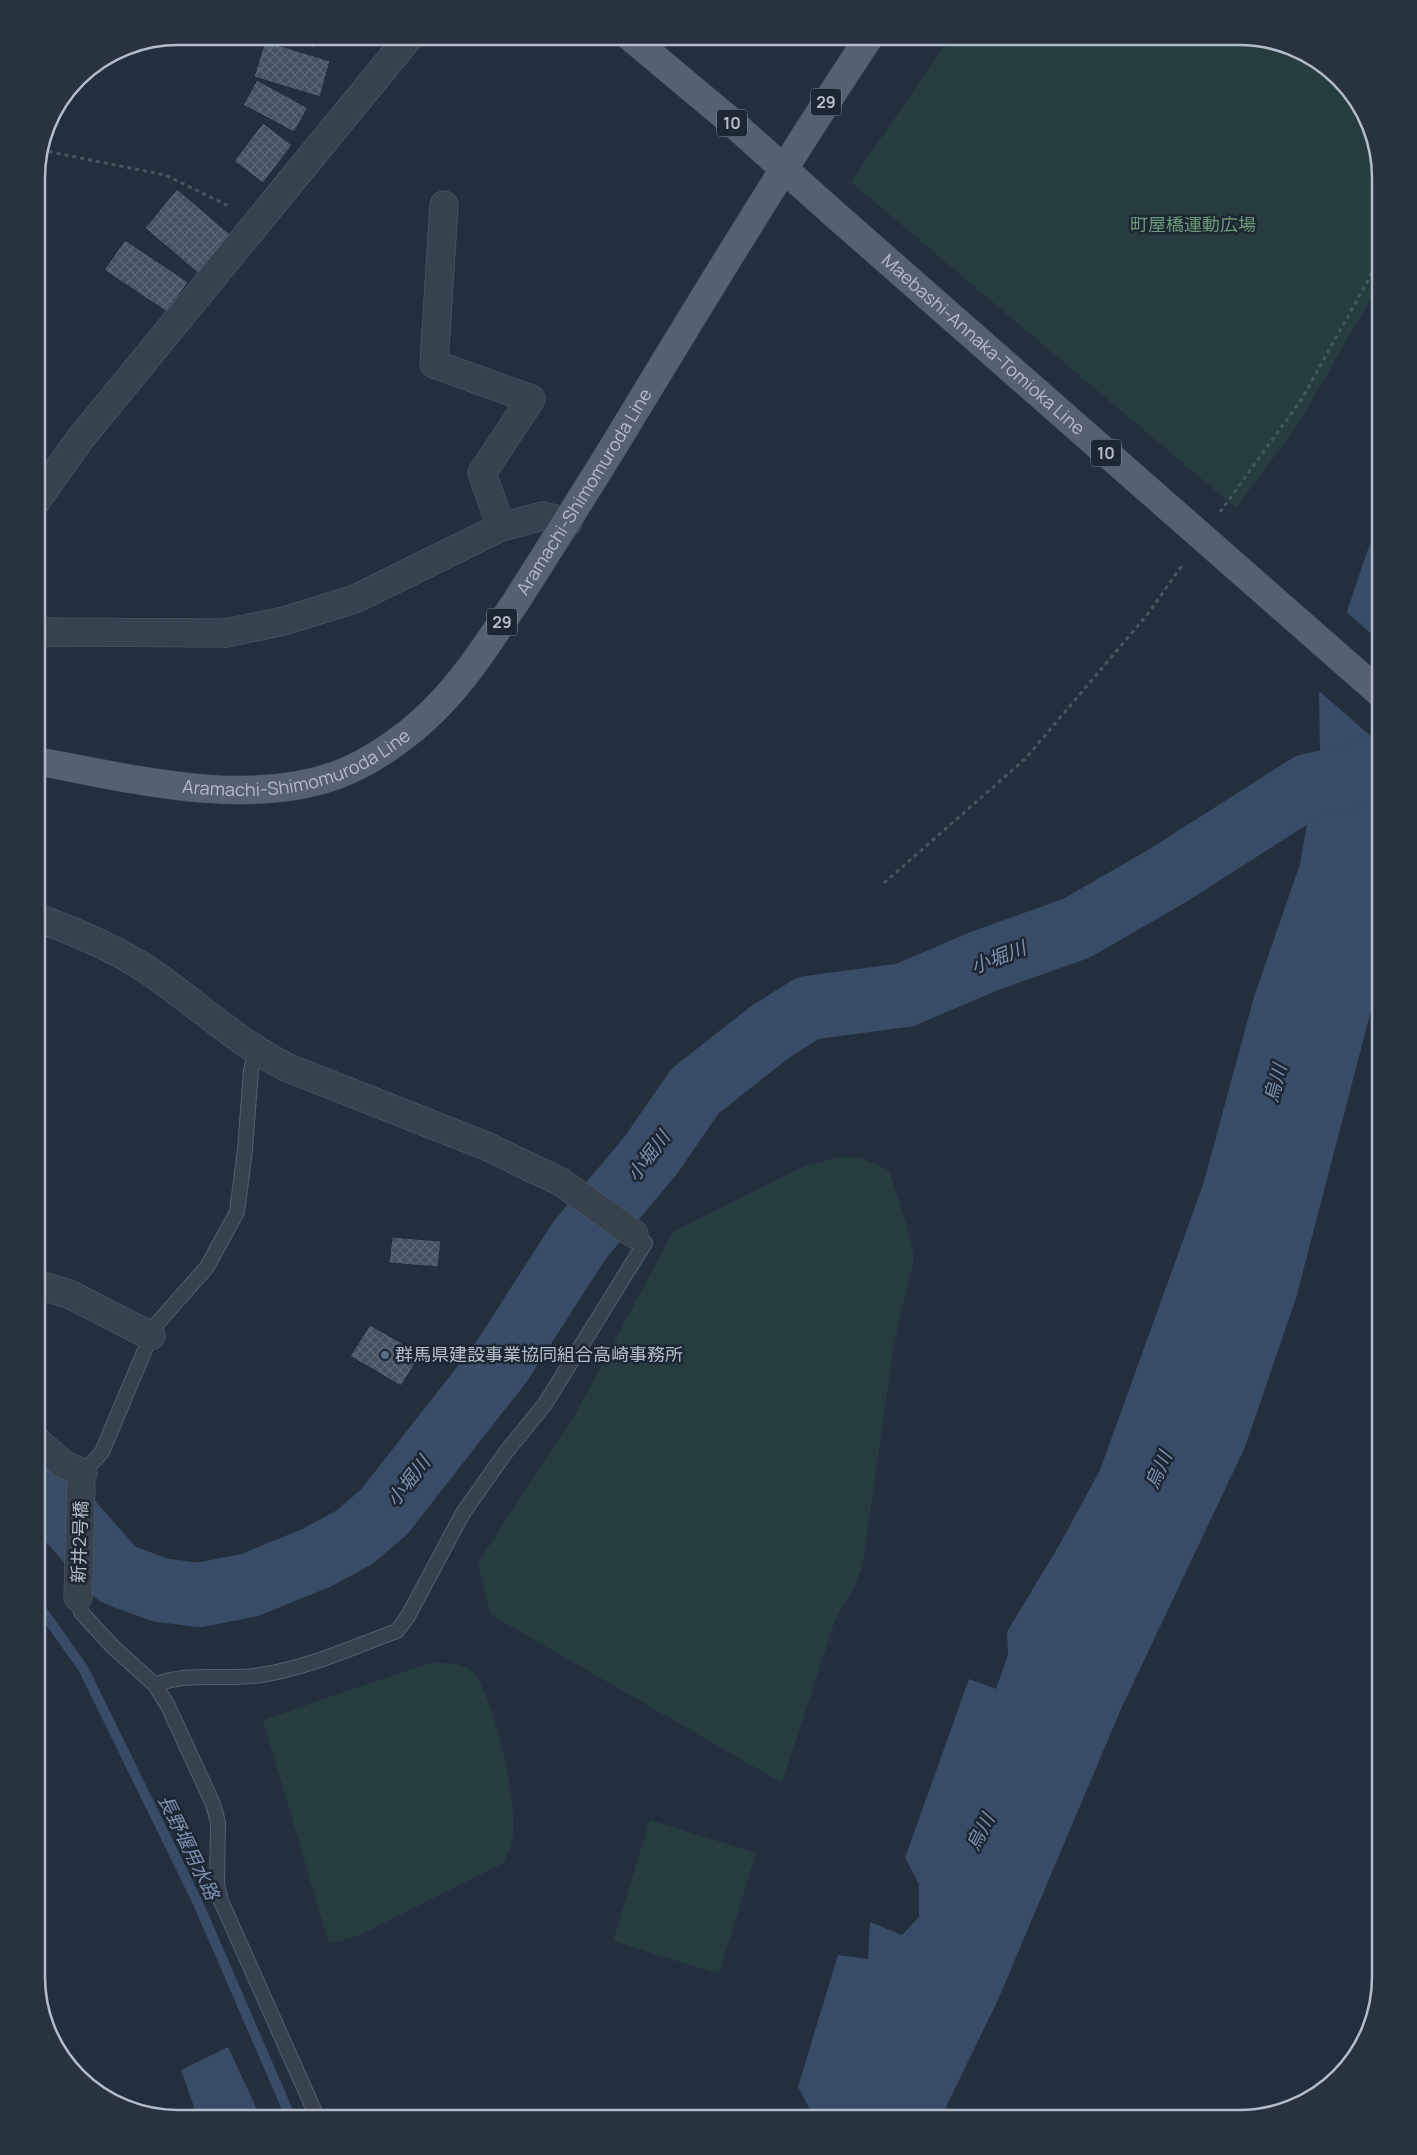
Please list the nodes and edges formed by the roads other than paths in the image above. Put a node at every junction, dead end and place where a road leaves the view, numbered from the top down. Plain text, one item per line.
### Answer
1 (403, 45) edge
2 (639, 45) edge
3 (864, 45) edge
4 (784, 169) junction
5 (444, 205) dead end
6 (45, 488) edge
7 (568, 522) junction
8 (501, 527) junction
9 (45, 632) edge
10 (1372, 686) edge
11 (45, 763) edge
12 (45, 921) edge
13 (256, 1052) junction
14 (634, 1234) joint
15 (45, 1287) edge
16 (151, 1336) junction
17 (45, 1448) edge
18 (82, 1480) junction
19 (78, 1597) joint
20 (155, 1685) junction
21 (314, 2110) edge

1 - 6 street
2 - 4 main road, Maebashi-Annaka-Tomioka Line / 10
3 - 4 main road, Aramachi-Shimomuroda Line / 29
4 - 7 main road, Aramachi-Shimomuroda Line / 29
4 - 10 main road, Maebashi-Annaka-Tomioka Line / 10, bridge
5 - 8 street
7 - 8 street
7 - 11 main road, Aramachi-Shimomuroda Line / 29
8 - 9 street
12 - 13 street
13 - 14 street
13 - 16 lane
14 - 20 lane
15 - 16 street
16 - 18 lane
17 - 18 street
18 - 19 street, 新井2号橋
19 - 20 lane
20 - 21 lane

